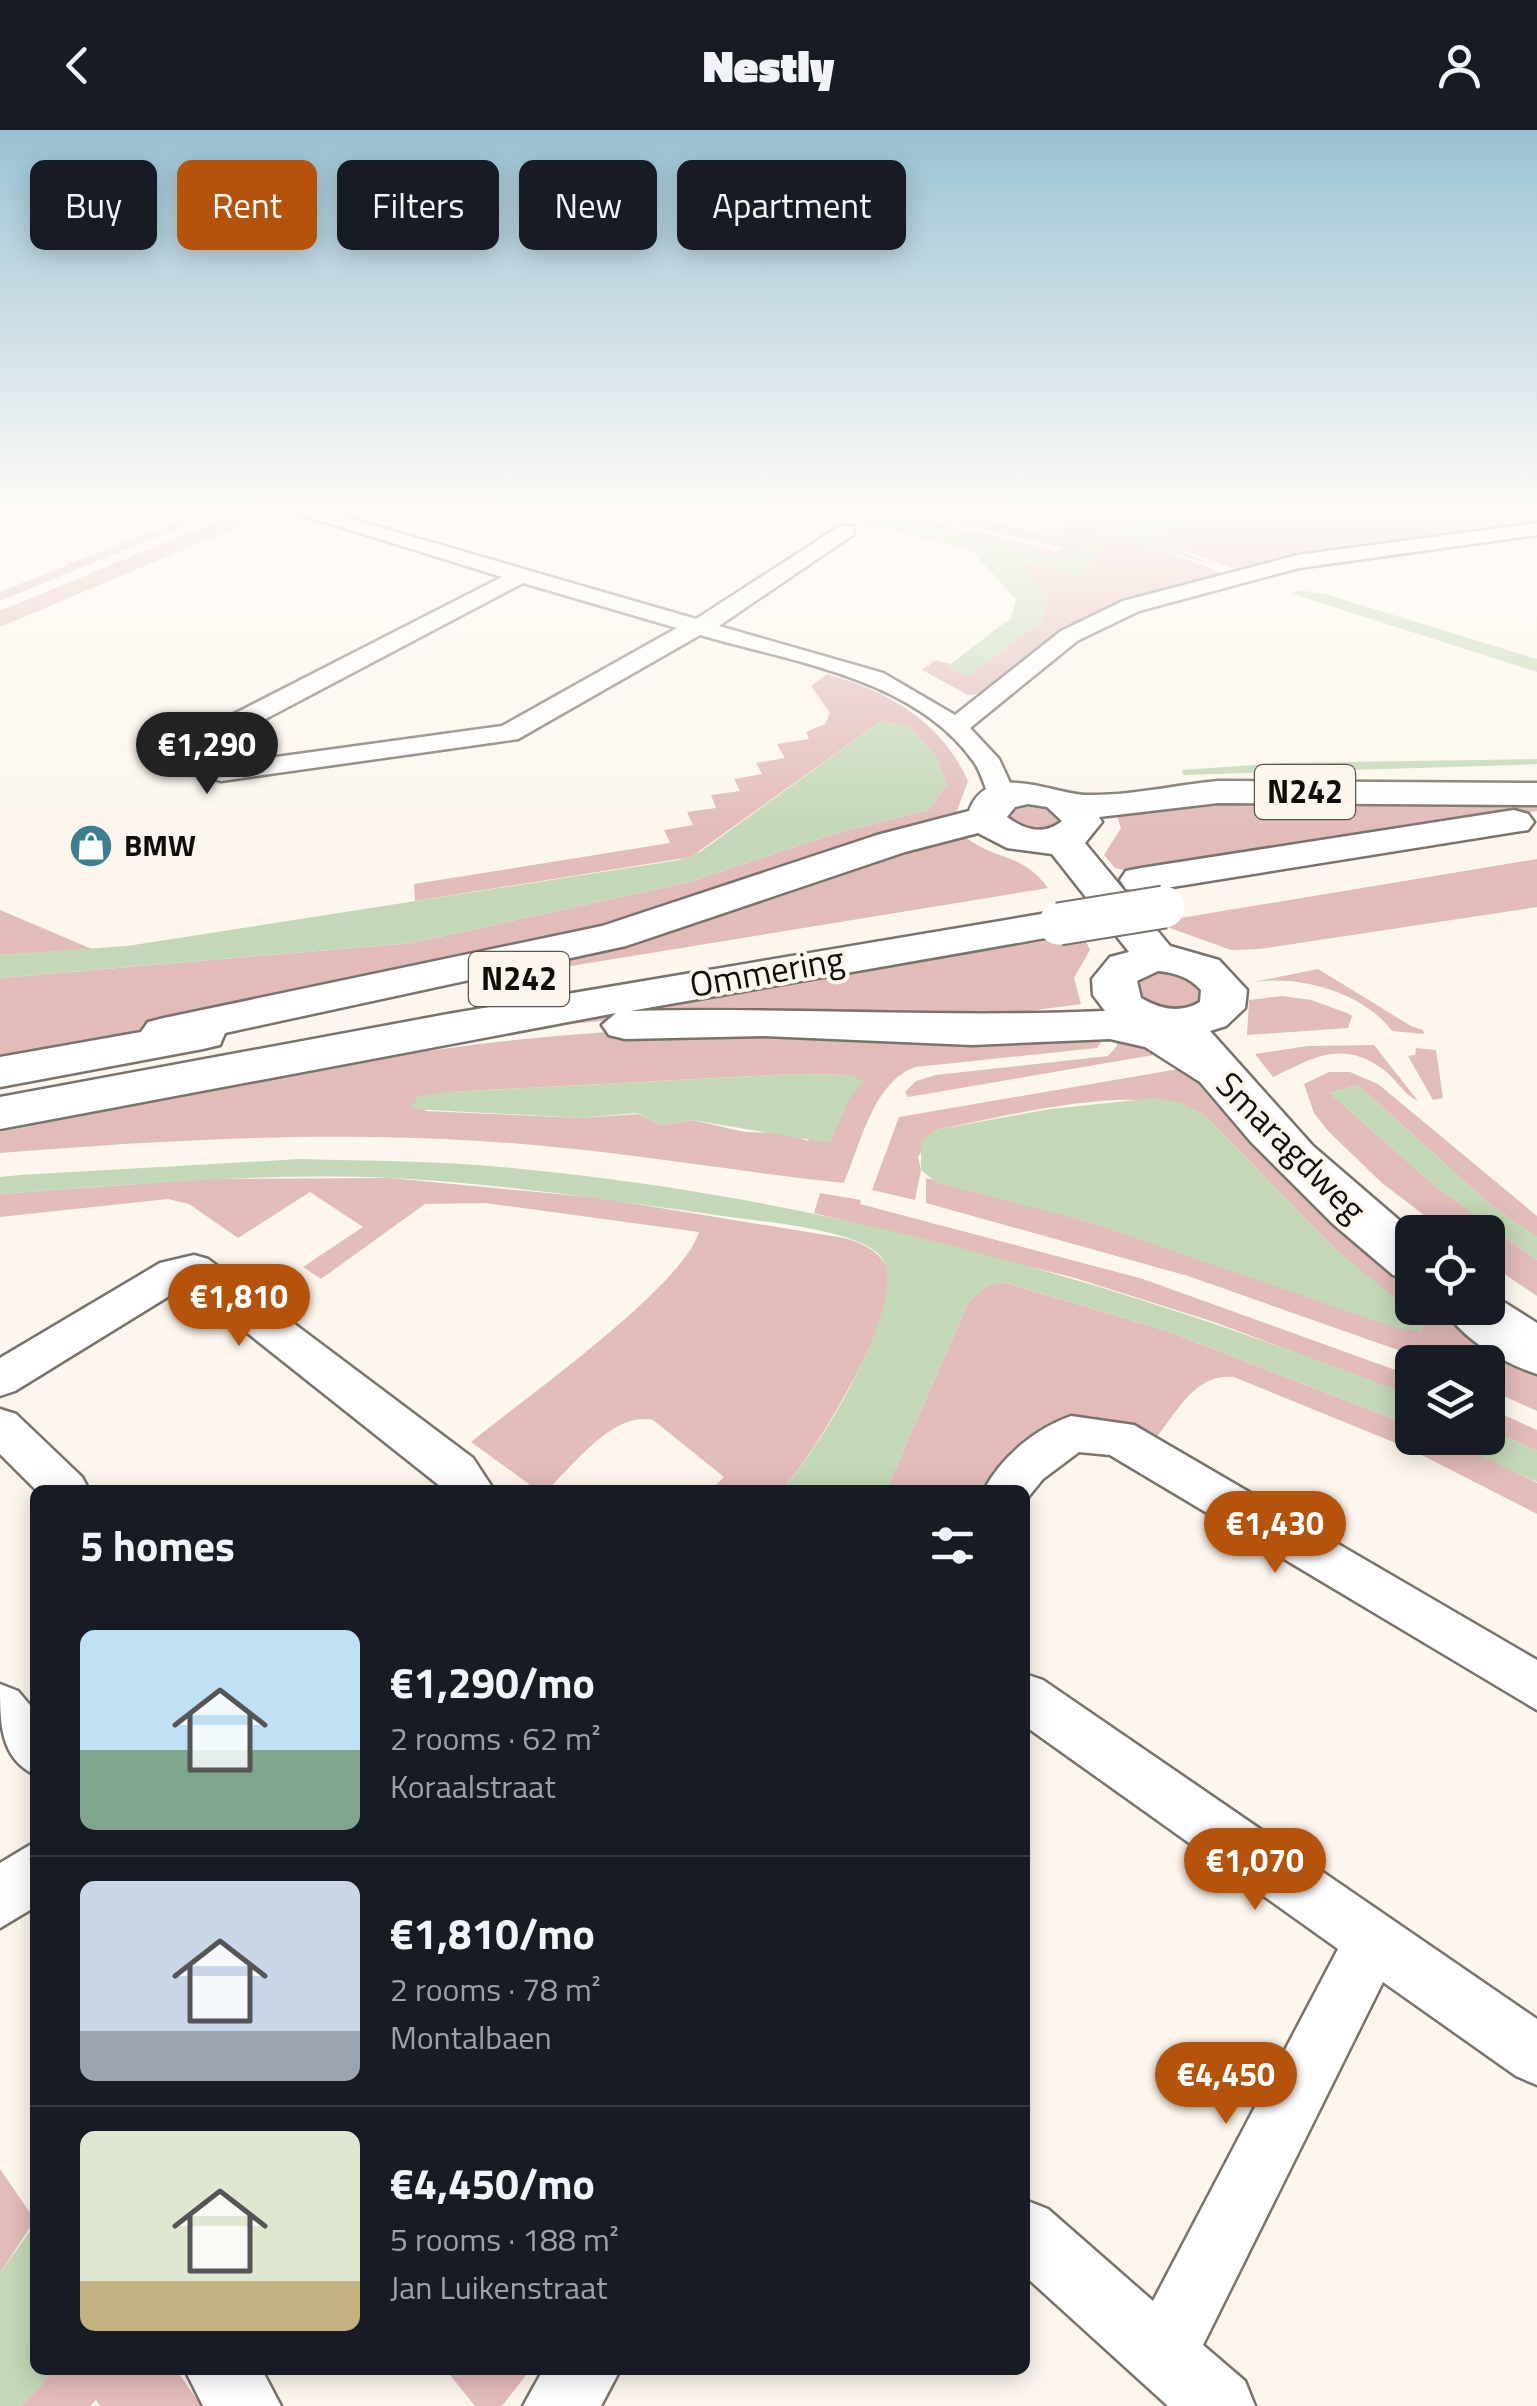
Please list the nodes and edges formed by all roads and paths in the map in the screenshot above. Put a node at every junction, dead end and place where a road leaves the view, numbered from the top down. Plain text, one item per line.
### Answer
1 (445, 618) edge
2 (688, 618) edge
3 (704, 618) edge
4 (1102, 618) edge
5 (1143, 618) edge
6 (699, 621) junction
7 (992, 694) junction
8 (931, 697) junction
9 (964, 724) junction
10 (1537, 794) edge
11 (1007, 804) junction
12 (1537, 818) edge
13 (1059, 829) junction
14 (1537, 849) edge
15 (1152, 894) junction
16 (1050, 910) junction
17 (1137, 974) junction
18 (1192, 1021) junction
19 (924, 1028) junction
20 (0, 1071) edge
21 (1215, 1071) junction
22 (200, 1074) junction
23 (0, 1113) edge
24 (1403, 1215) edge
25 (1395, 1246) edge
26 (1505, 1287) edge
27 (1537, 1309) edge
28 (1497, 1325) edge
29 (1537, 1352) edge
30 (0, 1379) edge
31 (0, 1426) edge
32 (61, 1485) edge
33 (468, 1485) edge
34 (1011, 1485) edge
35 (1537, 1687) edge
36 (1030, 1701) edge
37 (0, 1708) edge
38 (30, 1744) edge
39 (30, 1874) edge
40 (0, 1900) edge
41 (1372, 1943) junction
42 (1537, 2055) edge
43 (1030, 2236) edge
44 (1162, 2354) junction
45 (223, 2375) edge
46 (582, 2375) edge
47 (246, 2406) edge
48 (558, 2406) edge
49 (1220, 2406) edge

1 - 6 street
2 - 6 street
3 - 6 street
4 - 7 street
5 - 9 street
6 - 8 street
6 - 9 street
7 - 8 street
7 - 9 street
8 - 9 street
9 - 11 street
10 - 13 highway, N242
11 - 13 highway
11 - 20 highway, N242
12 - 15 highway, Ommering / N242
13 - 17 highway
14 - 15 highway, Ommering / N242
15 - 16 highway, Ommering / N242, bridge
16 - 20 highway, Ommering / N242
16 - 22 highway, Ommering / N242
17 - 18 highway
17 - 18 highway
17 - 19 highway, N242
18 - 21 highway, Smaragdweg
18 - 24 highway, Smaragdweg
19 - 21 highway, N242
19 - 22 highway, N242
21 - 25 highway, Smaragdweg
22 - 23 highway, Ommering / N242
26 - 27 highway
28 - 29 highway
30 - 33 street
31 - 32 street
34 - 35 street
36 - 41 street
37 - 38 street
39 - 40 street
41 - 42 street
41 - 44 street
43 - 44 street
44 - 49 street
45 - 47 street
46 - 48 street

